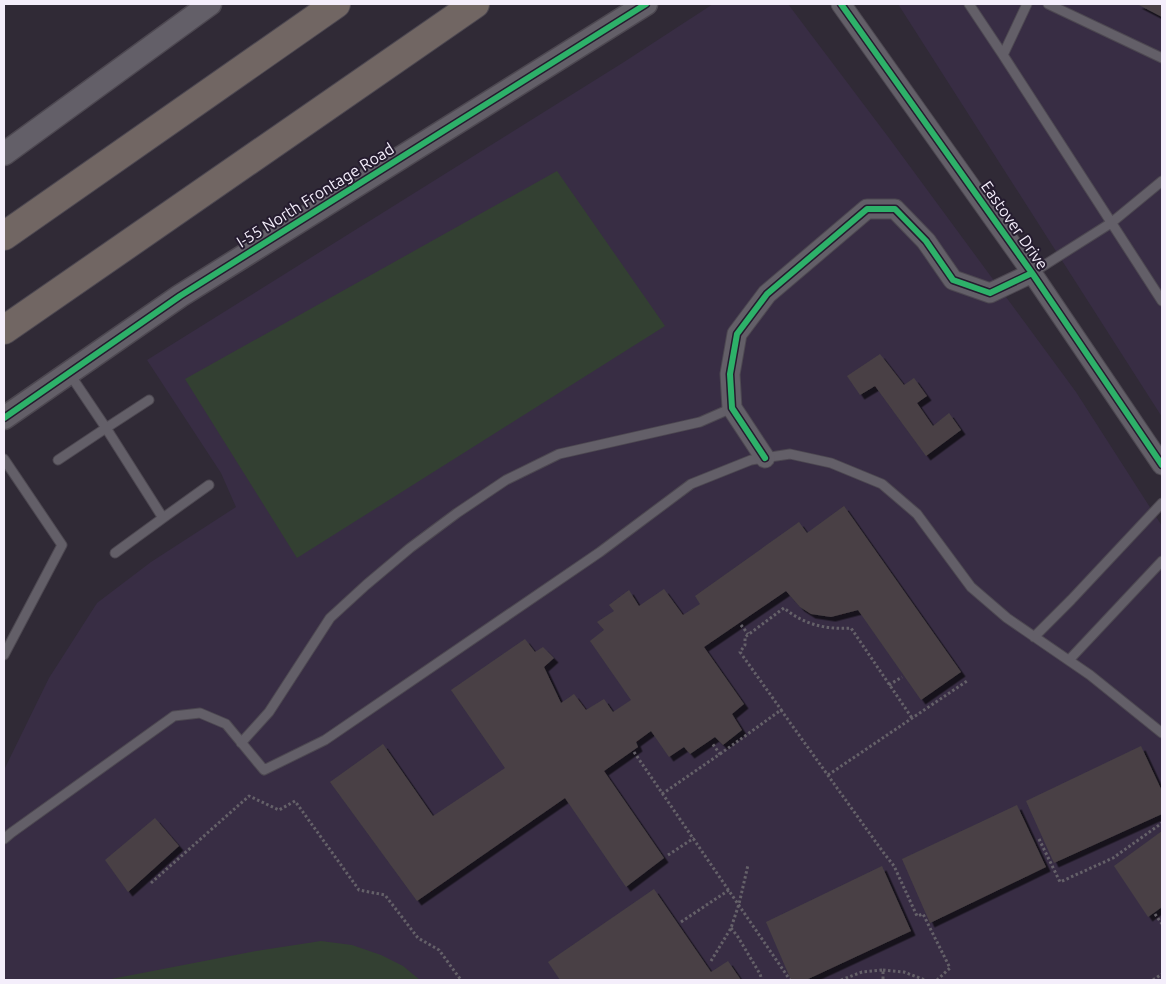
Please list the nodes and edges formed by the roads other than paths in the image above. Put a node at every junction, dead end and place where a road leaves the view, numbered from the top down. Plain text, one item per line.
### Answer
1 (210, 4) edge
2 (336, 4) edge
3 (474, 4) edge
4 (646, 4) edge
5 (841, 4) edge
6 (969, 4) edge
7 (1027, 4) edge
8 (1048, 4) edge
9 (1003, 55) junction
10 (1162, 58) edge
11 (4, 154) edge
12 (1162, 181) edge
13 (1111, 223) junction
14 (4, 236) edge
15 (1032, 273) junction
16 (1162, 301) edge
17 (4, 330) edge
18 (69, 373) junction
19 (149, 400) dead end
20 (732, 408) junction
21 (4, 418) edge
22 (106, 428) junction
23 (765, 458) junction
24 (4, 459) edge
25 (58, 460) dead end
26 (1162, 465) edge
27 (209, 485) dead end
28 (1162, 503) edge
29 (163, 518) junction
30 (115, 553) dead end
31 (1162, 561) edge
32 (1034, 637) junction
33 (4, 654) edge
34 (1069, 660) junction
35 (1162, 733) edge
36 (241, 743) junction
37 (4, 840) edge

1 - 11 street
2 - 14 highway
3 - 17 highway
4 - 18 street, I-55 North Frontage Road
5 - 15 street, Eastover Drive
6 - 9 lane
7 - 9 lane
8 - 10 lane
9 - 13 lane
12 - 13 lane
13 - 15 lane
13 - 16 lane
15 - 20 street
15 - 26 street, Eastover Drive
18 - 21 street, I-55 North Frontage Road
18 - 22 lane
19 - 22 lane
20 - 23 street
20 - 36 lane
22 - 25 lane
22 - 29 lane
23 - 32 lane
23 - 36 lane
24 - 33 lane
27 - 29 lane
28 - 32 lane
29 - 30 lane
31 - 34 lane
32 - 34 lane
34 - 35 lane
36 - 37 lane

